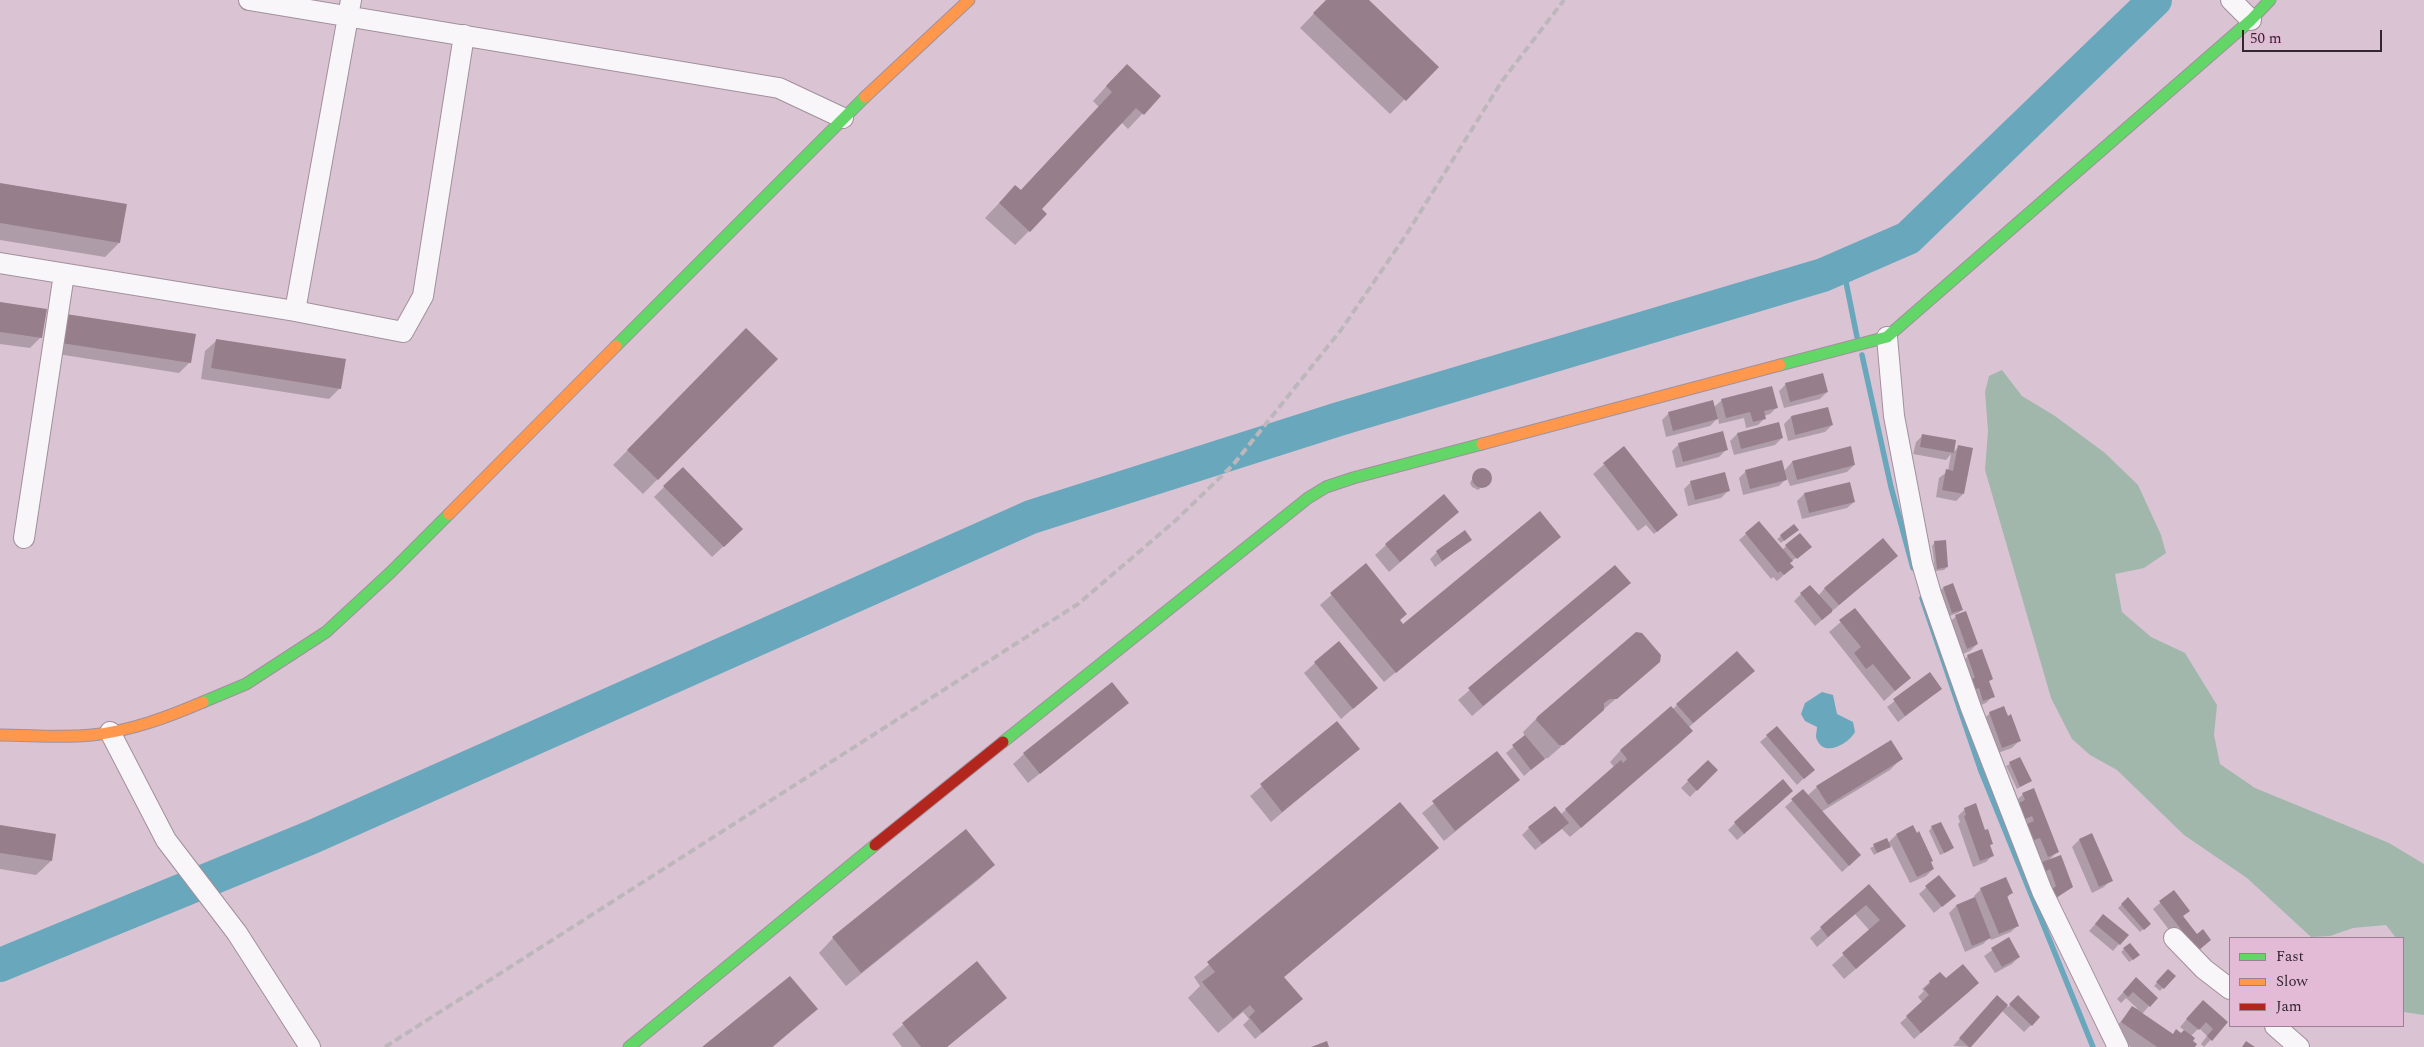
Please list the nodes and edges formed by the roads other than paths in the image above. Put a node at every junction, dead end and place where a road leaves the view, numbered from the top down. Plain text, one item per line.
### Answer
1 (249, 0) edge
2 (969, 0) edge
3 (2270, 0) edge
4 (2232, 2) edge
5 (350, 8) edge
6 (2251, 20) junction
7 (464, 35) junction
8 (843, 118) junction
9 (0, 263) edge
10 (64, 274) junction
11 (294, 311) junction
12 (1887, 337) junction
13 (24, 538) dead end
14 (110, 732) junction
15 (0, 735) edge
16 (2174, 938) dead end
17 (2229, 988) edge
18 (2276, 1027) edge
19 (310, 1047) edge
20 (629, 1047) edge
21 (2118, 1047) edge
22 (2299, 1047) edge

1 - 5 street
2 - 8 main road
3 - 6 main road
4 - 6 street
5 - 7 street
5 - 11 street
6 - 12 main road
7 - 8 street
7 - 11 street
8 - 14 main road
9 - 10 street
10 - 11 street
10 - 13 street
12 - 20 main road
12 - 21 street
14 - 15 main road
14 - 19 street
16 - 17 street
18 - 22 street

